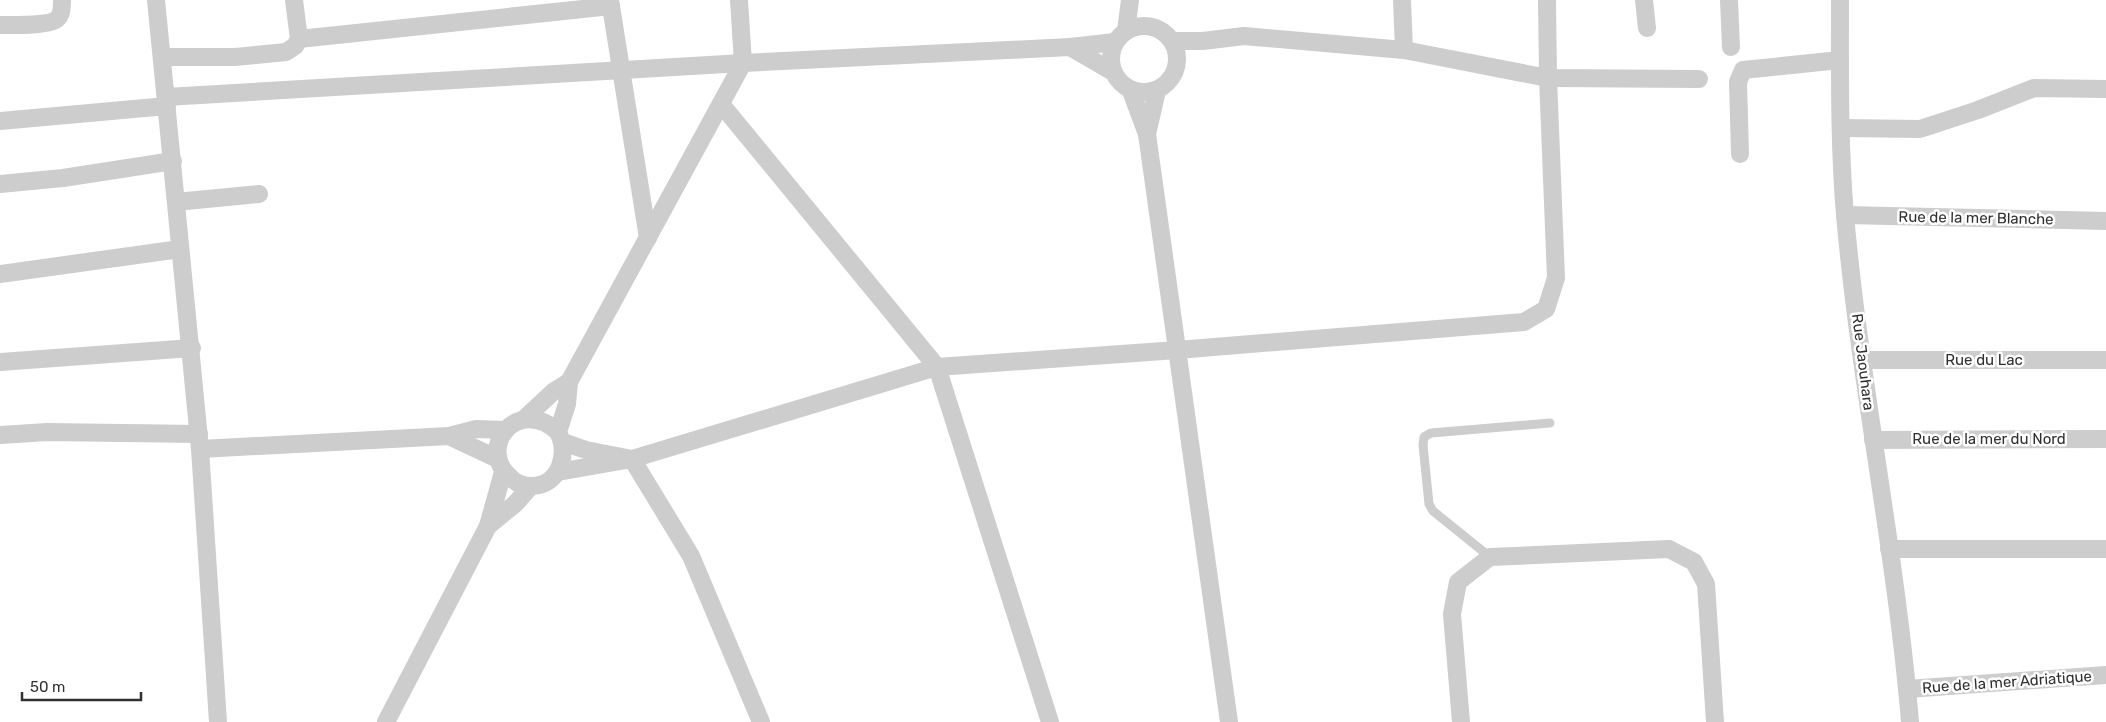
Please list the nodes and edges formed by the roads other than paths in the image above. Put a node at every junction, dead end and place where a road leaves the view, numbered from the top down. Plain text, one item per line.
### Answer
1 (62, 0) edge
2 (156, 0) edge
3 (294, 0) edge
4 (739, 0) edge
5 (1130, 0) edge
6 (1135, 0) edge
7 (1402, 0) edge
8 (1547, 0) edge
9 (1644, 0) edge
10 (1730, 0) edge
11 (1840, 0) edge
12 (610, 3) edge
13 (0, 25) edge
14 (1146, 25) junction
15 (1647, 28) dead end
16 (1120, 36) junction
17 (299, 39) junction
18 (1173, 41) junction
19 (1203, 41) junction
20 (1070, 47) junction
21 (1731, 47) dead end
22 (1404, 50) junction
23 (163, 57) junction
24 (1840, 60) junction
25 (1178, 61) junction
26 (743, 63) junction
27 (620, 70) junction
28 (1113, 72) junction
29 (1548, 78) junction
30 (1700, 80) dead end
31 (2106, 89) edge
32 (1131, 91) junction
33 (1157, 91) junction
34 (167, 101) junction
35 (721, 104) junction
36 (0, 121) edge
37 (1841, 128) junction
38 (1147, 134) junction
39 (1740, 154) dead end
40 (173, 161) junction
41 (0, 184) edge
42 (259, 194) dead end
43 (176, 202) junction
44 (1845, 215) junction
45 (2106, 220) edge
46 (648, 238) junction
47 (180, 249) junction
48 (0, 274) edge
49 (192, 348) junction
50 (1177, 350) junction
51 (1862, 360) junction
52 (2106, 360) edge
53 (0, 362) edge
54 (937, 366) junction
55 (569, 382) junction
56 (524, 419) junction
57 (1550, 423) dead end
58 (506, 430) junction
59 (0, 434) edge
60 (449, 436) junction
61 (560, 437) junction
62 (2106, 439) edge
63 (1873, 440) junction
64 (200, 441) junction
65 (632, 459) junction
66 (501, 465) junction
67 (558, 472) junction
68 (531, 486) junction
69 (488, 526) junction
70 (1889, 549) junction
71 (2106, 549) edge
72 (1490, 557) junction
73 (2106, 674) edge
74 (1907, 689) junction
75 (218, 722) edge
76 (386, 722) edge
77 (761, 722) edge
78 (1050, 722) edge
79 (1229, 722) edge
80 (1461, 722) edge
81 (1716, 722) edge
82 (1910, 722) edge

1 - 13 street
2 - 23 street
3 - 17 street
4 - 26 street
5 - 16 street
6 - 14 street
7 - 22 street
8 - 29 street
9 - 15 street
10 - 21 street
11 - 24 street, Rue Jaouhara
12 - 17 street
12 - 27 street
14 - 16 street
14 - 18 street
16 - 20 street
16 - 28 street
17 - 23 street
18 - 19 street
18 - 25 street
19 - 22 street
19 - 25 street
20 - 26 street
20 - 28 street
22 - 29 street
23 - 34 street
24 - 37 street, Rue Jaouhara
24 - 39 street
25 - 33 street
26 - 27 street
26 - 35 street
27 - 34 street
27 - 46 street
28 - 32 street
29 - 30 street
29 - 50 street
31 - 37 street
32 - 33 street
32 - 38 street
33 - 38 street
34 - 36 street
34 - 40 street
35 - 46 street
35 - 54 street
37 - 44 street, Rue Jaouhara
38 - 50 street
40 - 41 street
40 - 43 street
42 - 43 street
43 - 47 street
44 - 45 street, Rue de la mer Blanche
44 - 51 street, Rue Jaouhara
46 - 55 street
47 - 48 street
47 - 49 street
49 - 53 street
49 - 64 street
50 - 54 street
50 - 79 street
51 - 52 street, Rue du Lac
51 - 63 street, Rue Jaouhara
54 - 65 street
54 - 78 street
55 - 56 street
55 - 61 street
56 - 58 street
56 - 61 street
57 - 72 lane
58 - 60 street
58 - 66 street
59 - 64 street
60 - 64 street
60 - 66 street
61 - 65 street
61 - 67 street
62 - 63 street, Rue de la mer du Nord
63 - 70 street, Rue Jaouhara
64 - 75 street
65 - 67 street
65 - 77 street
66 - 68 street
66 - 69 street
67 - 68 street
68 - 69 street
69 - 76 street
70 - 71 street
70 - 74 street, Rue Jaouhara
72 - 80 street
72 - 81 street
73 - 74 street, Rue de la mer Adriatique
74 - 82 street, Rue Jaouhara

